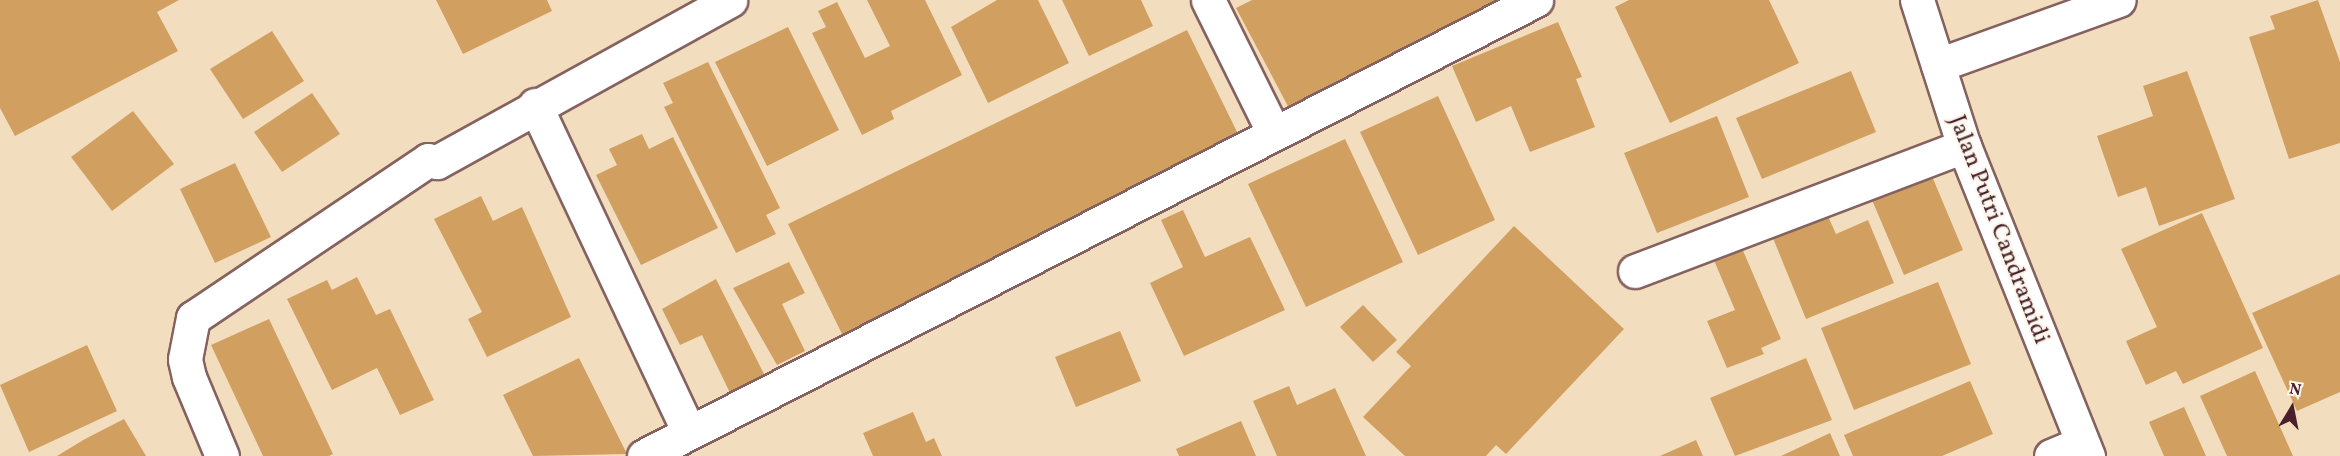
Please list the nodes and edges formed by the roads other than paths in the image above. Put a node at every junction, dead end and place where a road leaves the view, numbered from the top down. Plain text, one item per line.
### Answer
1 (730, 0) edge
2 (1208, 0) edge
3 (1536, 0) edge
4 (1917, 0) edge
5 (2119, 0) edge
6 (1938, 65) junction
7 (535, 105) junction
8 (1273, 131) junction
9 (1964, 146) junction
10 (1635, 271) dead end
11 (668, 447) edge
12 (2085, 449) edge
13 (222, 456) edge
14 (2051, 456) edge

1 - 7 street
2 - 8 street
3 - 8 street
4 - 6 street, Jalan Putri Candramidi
5 - 6 street
6 - 9 street, Jalan Putri Candramidi
7 - 11 street
7 - 13 street
8 - 11 street
9 - 10 street
9 - 12 street, Jalan Putri Candramidi
12 - 14 street

